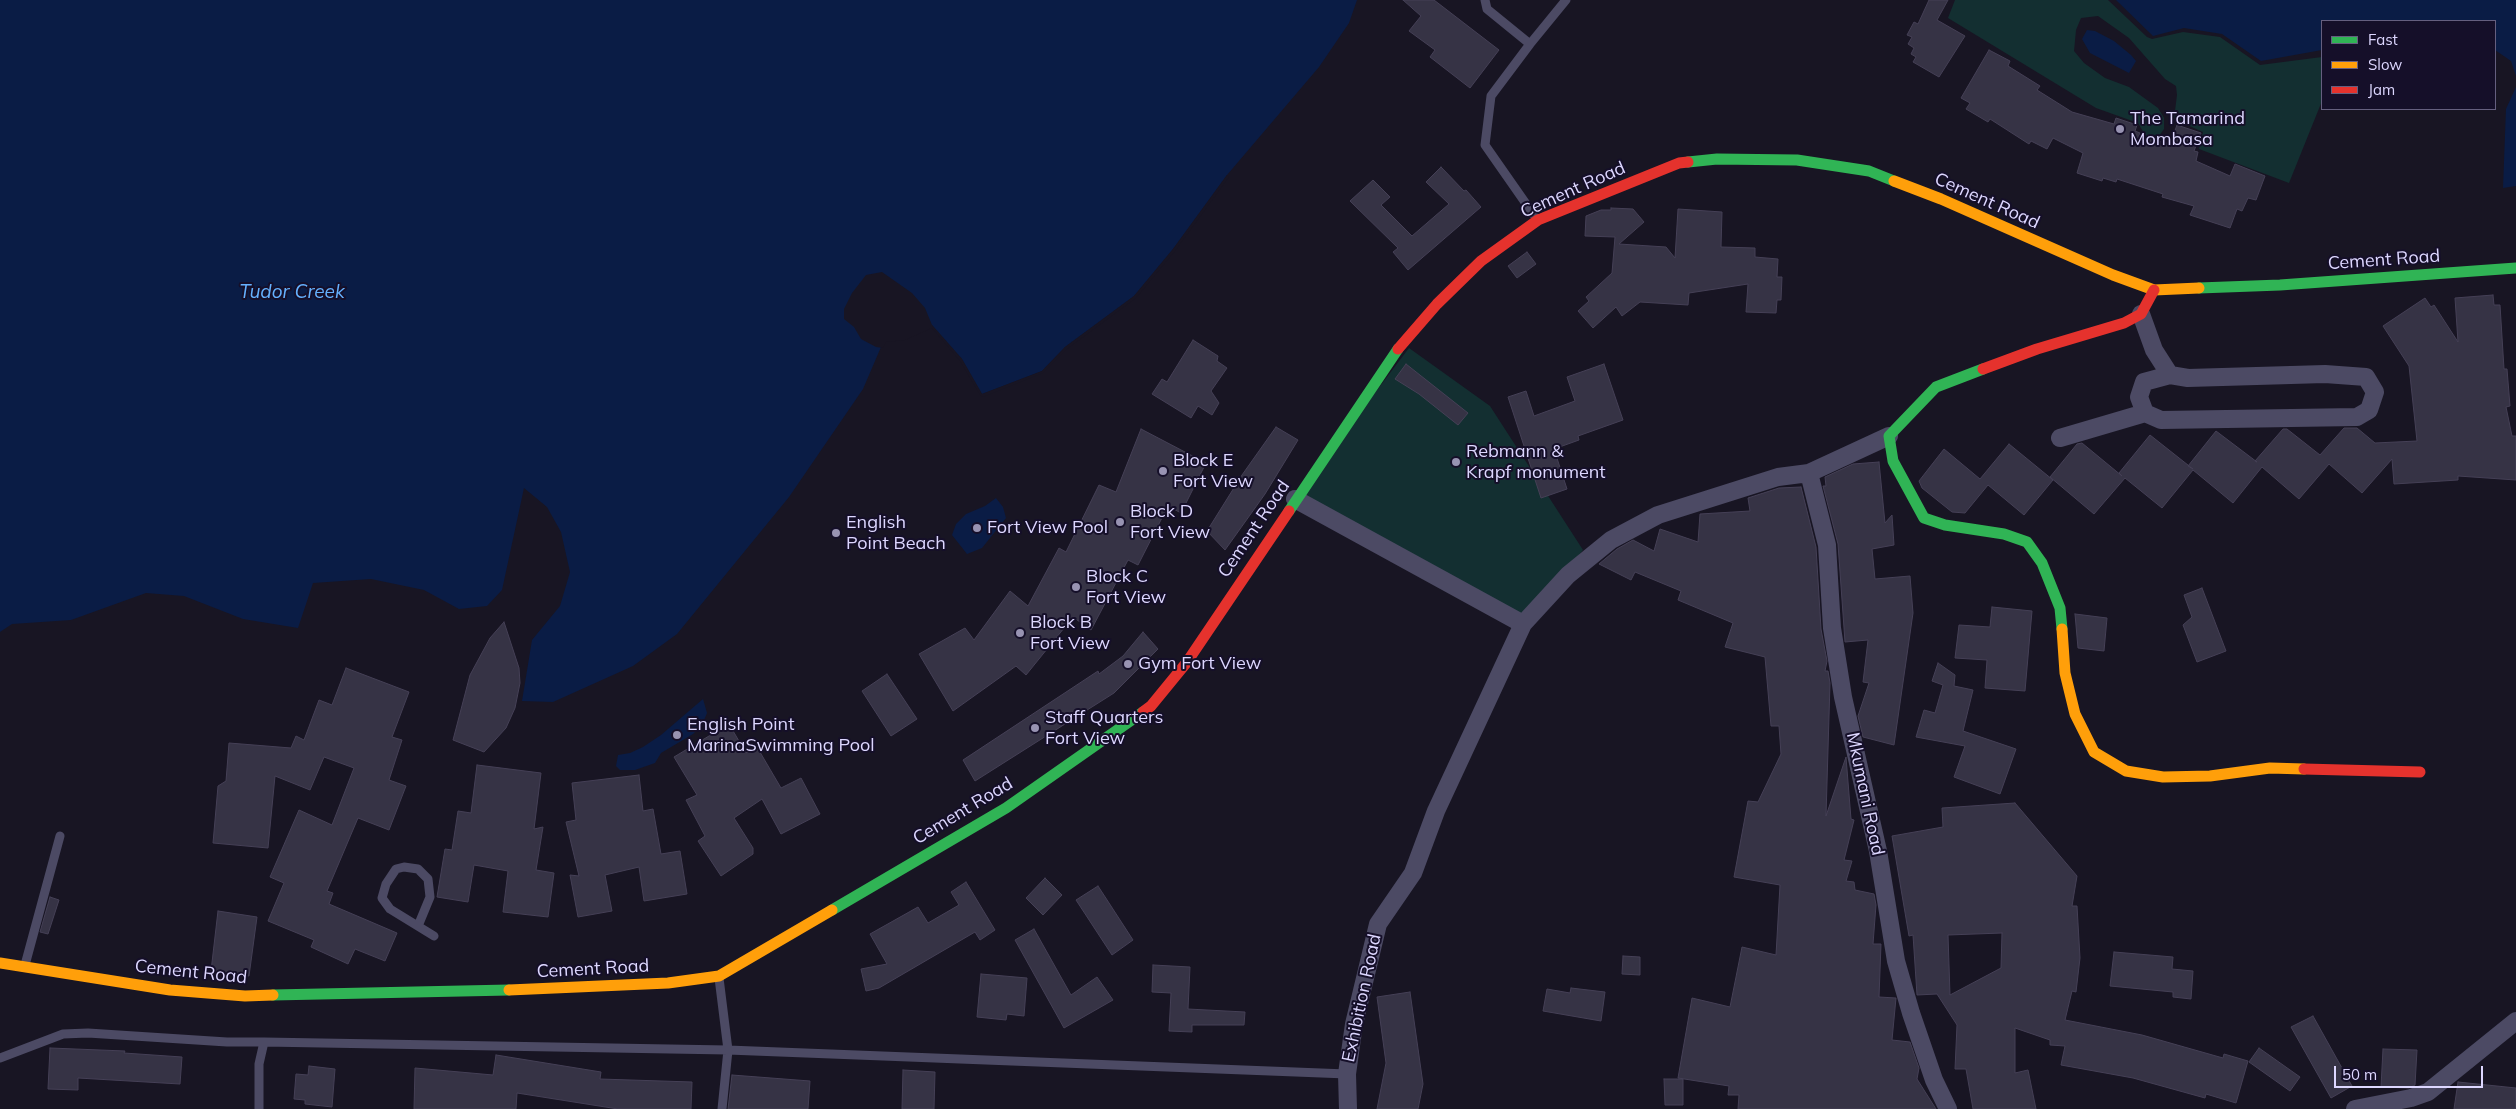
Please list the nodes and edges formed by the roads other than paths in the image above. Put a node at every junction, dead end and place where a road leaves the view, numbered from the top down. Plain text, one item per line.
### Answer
1 (1485, 0) edge
2 (1566, 0) edge
3 (1530, 44) junction
4 (1538, 220) junction
5 (2516, 268) edge
6 (2154, 290) junction
7 (2141, 314) junction
8 (2170, 375) junction
9 (2144, 413) junction
10 (1888, 436) junction
11 (2060, 438) dead end
12 (1809, 472) junction
13 (1295, 498) junction
14 (1524, 624) junction
15 (2420, 772) dead end
16 (60, 836) dead end
17 (418, 926) junction
18 (434, 936) dead end
19 (0, 963) edge
20 (25, 967) junction
21 (719, 976) junction
22 (2516, 1021) edge
23 (264, 1042) junction
24 (728, 1050) junction
25 (0, 1058) edge
26 (1347, 1074) junction
27 (2377, 1107) edge
28 (259, 1109) edge
29 (722, 1109) edge
30 (1348, 1109) edge
31 (1948, 1109) edge
32 (2355, 1109) edge

1 - 3 lane
2 - 3 lane
3 - 4 lane
4 - 6 main road, Cement Road
4 - 13 main road, Cement Road
5 - 6 main road, Cement Road
6 - 7 main road
7 - 8 street
7 - 10 main road
8 - 9 street
8 - 9 street
9 - 11 street
10 - 12 street, Exhibition Road
10 - 15 main road
12 - 14 street, Exhibition Road
12 - 31 street, Mkumani Road
13 - 14 street
13 - 21 main road, Cement Road
14 - 26 street, Exhibition Road
16 - 20 lane
17 - 17 lane
17 - 18 lane
19 - 20 main road, Cement Road
20 - 21 main road, Cement Road
21 - 24 lane
22 - 27 street
23 - 24 lane
23 - 25 lane
23 - 28 lane
24 - 26 lane
24 - 29 lane
26 - 30 street, Exhibition Road
27 - 32 street

